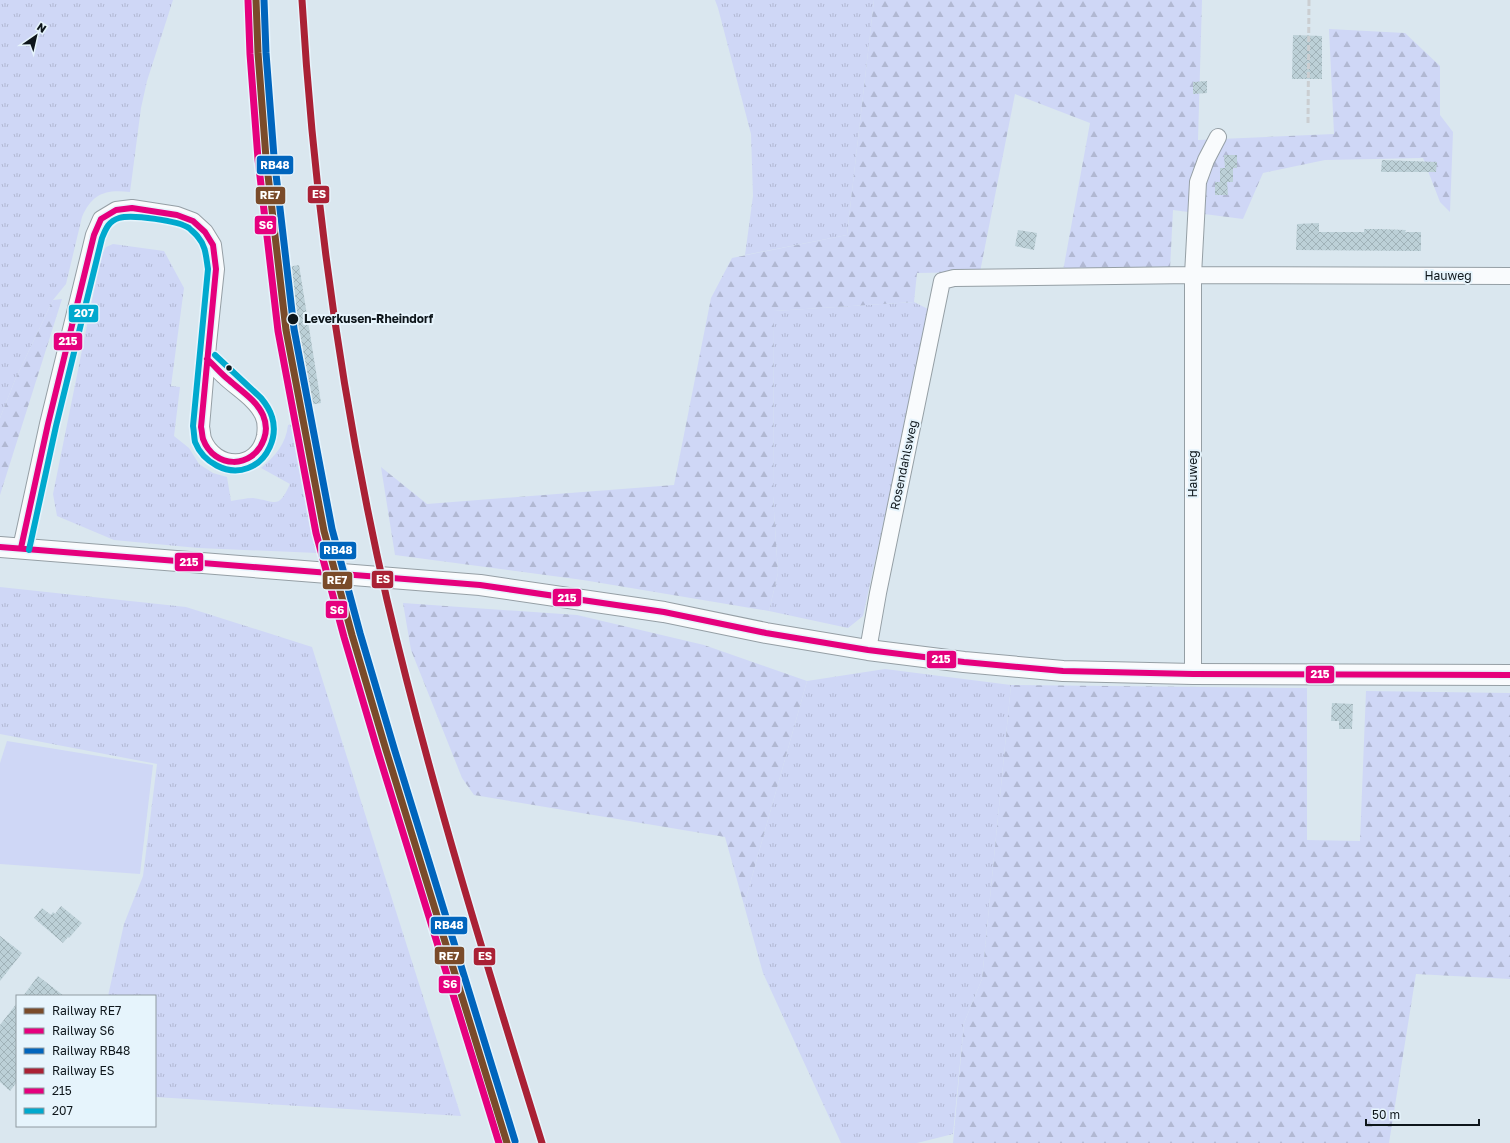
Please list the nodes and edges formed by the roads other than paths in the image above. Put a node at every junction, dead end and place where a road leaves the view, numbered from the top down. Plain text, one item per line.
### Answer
1 (1218, 137) dead end
2 (1193, 275) junction
3 (1510, 276) edge
4 (942, 281) joint
5 (207, 358) junction
6 (0, 547) edge
7 (21, 548) junction
8 (868, 650) junction
9 (1192, 674) junction
10 (1510, 675) edge

1 - 2 street, Hauweg
2 - 3 street, Hauweg
2 - 4 street, Hauweg
2 - 9 street, Hauweg
4 - 8 street, Rosendahlsweg
5 - 5 street
5 - 7 street
6 - 7 main road
7 - 8 main road
8 - 9 main road
9 - 10 main road

